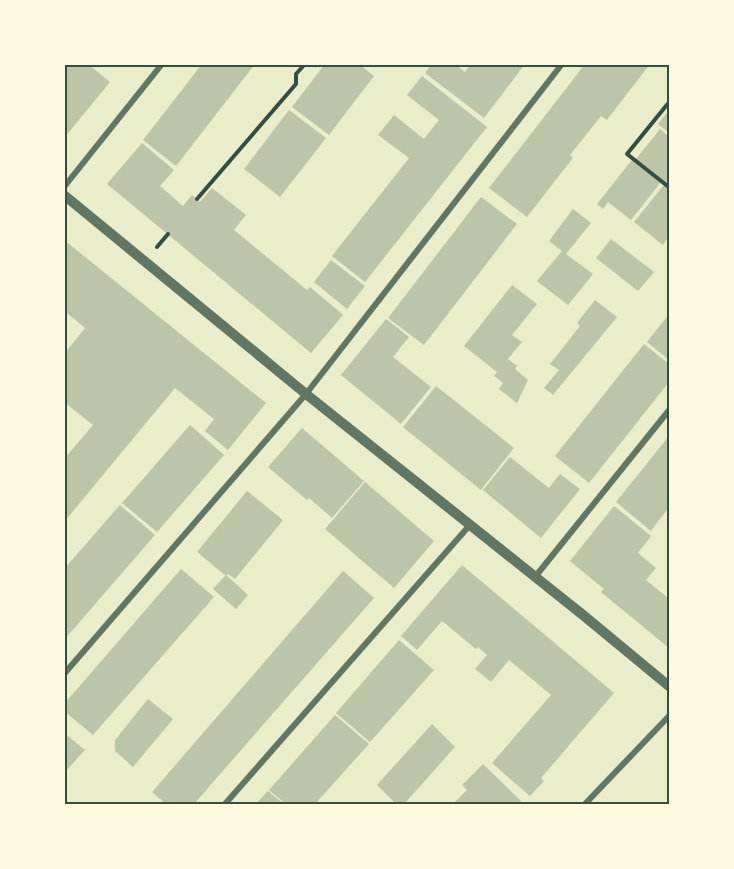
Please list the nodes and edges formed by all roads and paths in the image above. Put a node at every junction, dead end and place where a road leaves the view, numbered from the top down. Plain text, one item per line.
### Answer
1 (162, 64) edge
2 (305, 64) edge
3 (562, 64) edge
4 (669, 101) edge
5 (64, 187) edge
6 (669, 188) edge
7 (64, 195) edge
8 (197, 199) dead end
9 (306, 394) junction
10 (669, 409) edge
11 (469, 526) junction
12 (535, 577) junction
13 (64, 674) edge
14 (669, 687) edge
15 (669, 715) edge
16 (225, 804) edge
17 (585, 804) edge

1 - 5 street
2 - 8 path
3 - 9 street
4 - 6 path
7 - 9 street
9 - 11 street
9 - 13 street
10 - 12 street
11 - 12 street
11 - 16 street
12 - 14 street
15 - 17 street

